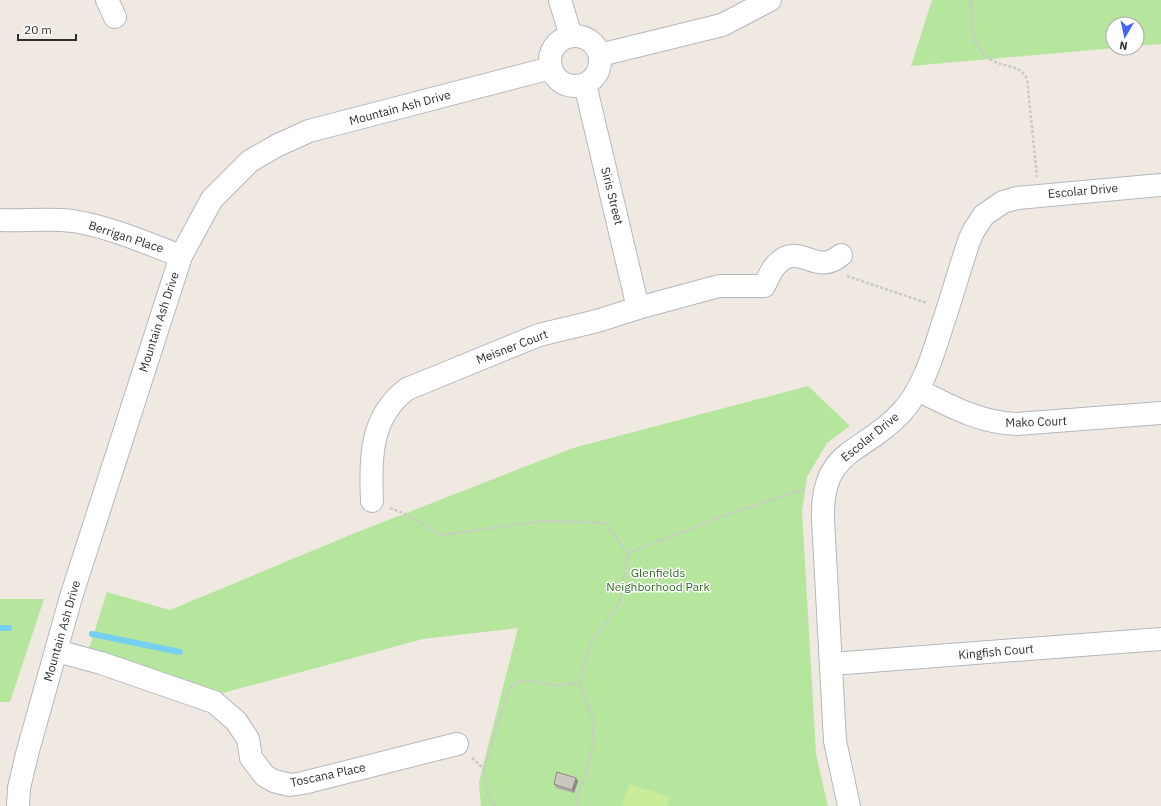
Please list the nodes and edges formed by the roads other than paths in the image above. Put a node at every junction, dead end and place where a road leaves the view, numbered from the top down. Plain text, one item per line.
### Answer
1 (560, 0) edge
2 (770, 0) edge
3 (571, 36) junction
4 (600, 56) junction
5 (551, 68) junction
6 (585, 84) junction
7 (1161, 185) edge
8 (0, 220) edge
9 (181, 256) junction
10 (843, 265) road end
11 (638, 308) junction
12 (918, 390) junction
13 (1161, 413) edge
14 (372, 501) road end
15 (1161, 638) edge
16 (57, 651) junction
17 (831, 664) junction
18 (457, 744) dead end
19 (18, 806) edge
20 (849, 806) edge

1 - 3 street
2 - 4 street
3 - 4 street
3 - 5 street
4 - 6 street
5 - 6 street
5 - 9 street, Mountain Ash Drive
6 - 11 street, Siris Street
7 - 12 street, Escolar Drive
8 - 9 street, Berrigan Place
9 - 16 street, Mountain Ash Drive
10 - 11 street, Meisner Court
11 - 14 street, Meisner Court
12 - 13 street, Mako Court
12 - 17 street, Escolar Drive
15 - 17 street, Kingfish Court
16 - 18 street, Toscana Place
16 - 19 street, Mountain Ash Drive
17 - 20 street, Escolar Drive

